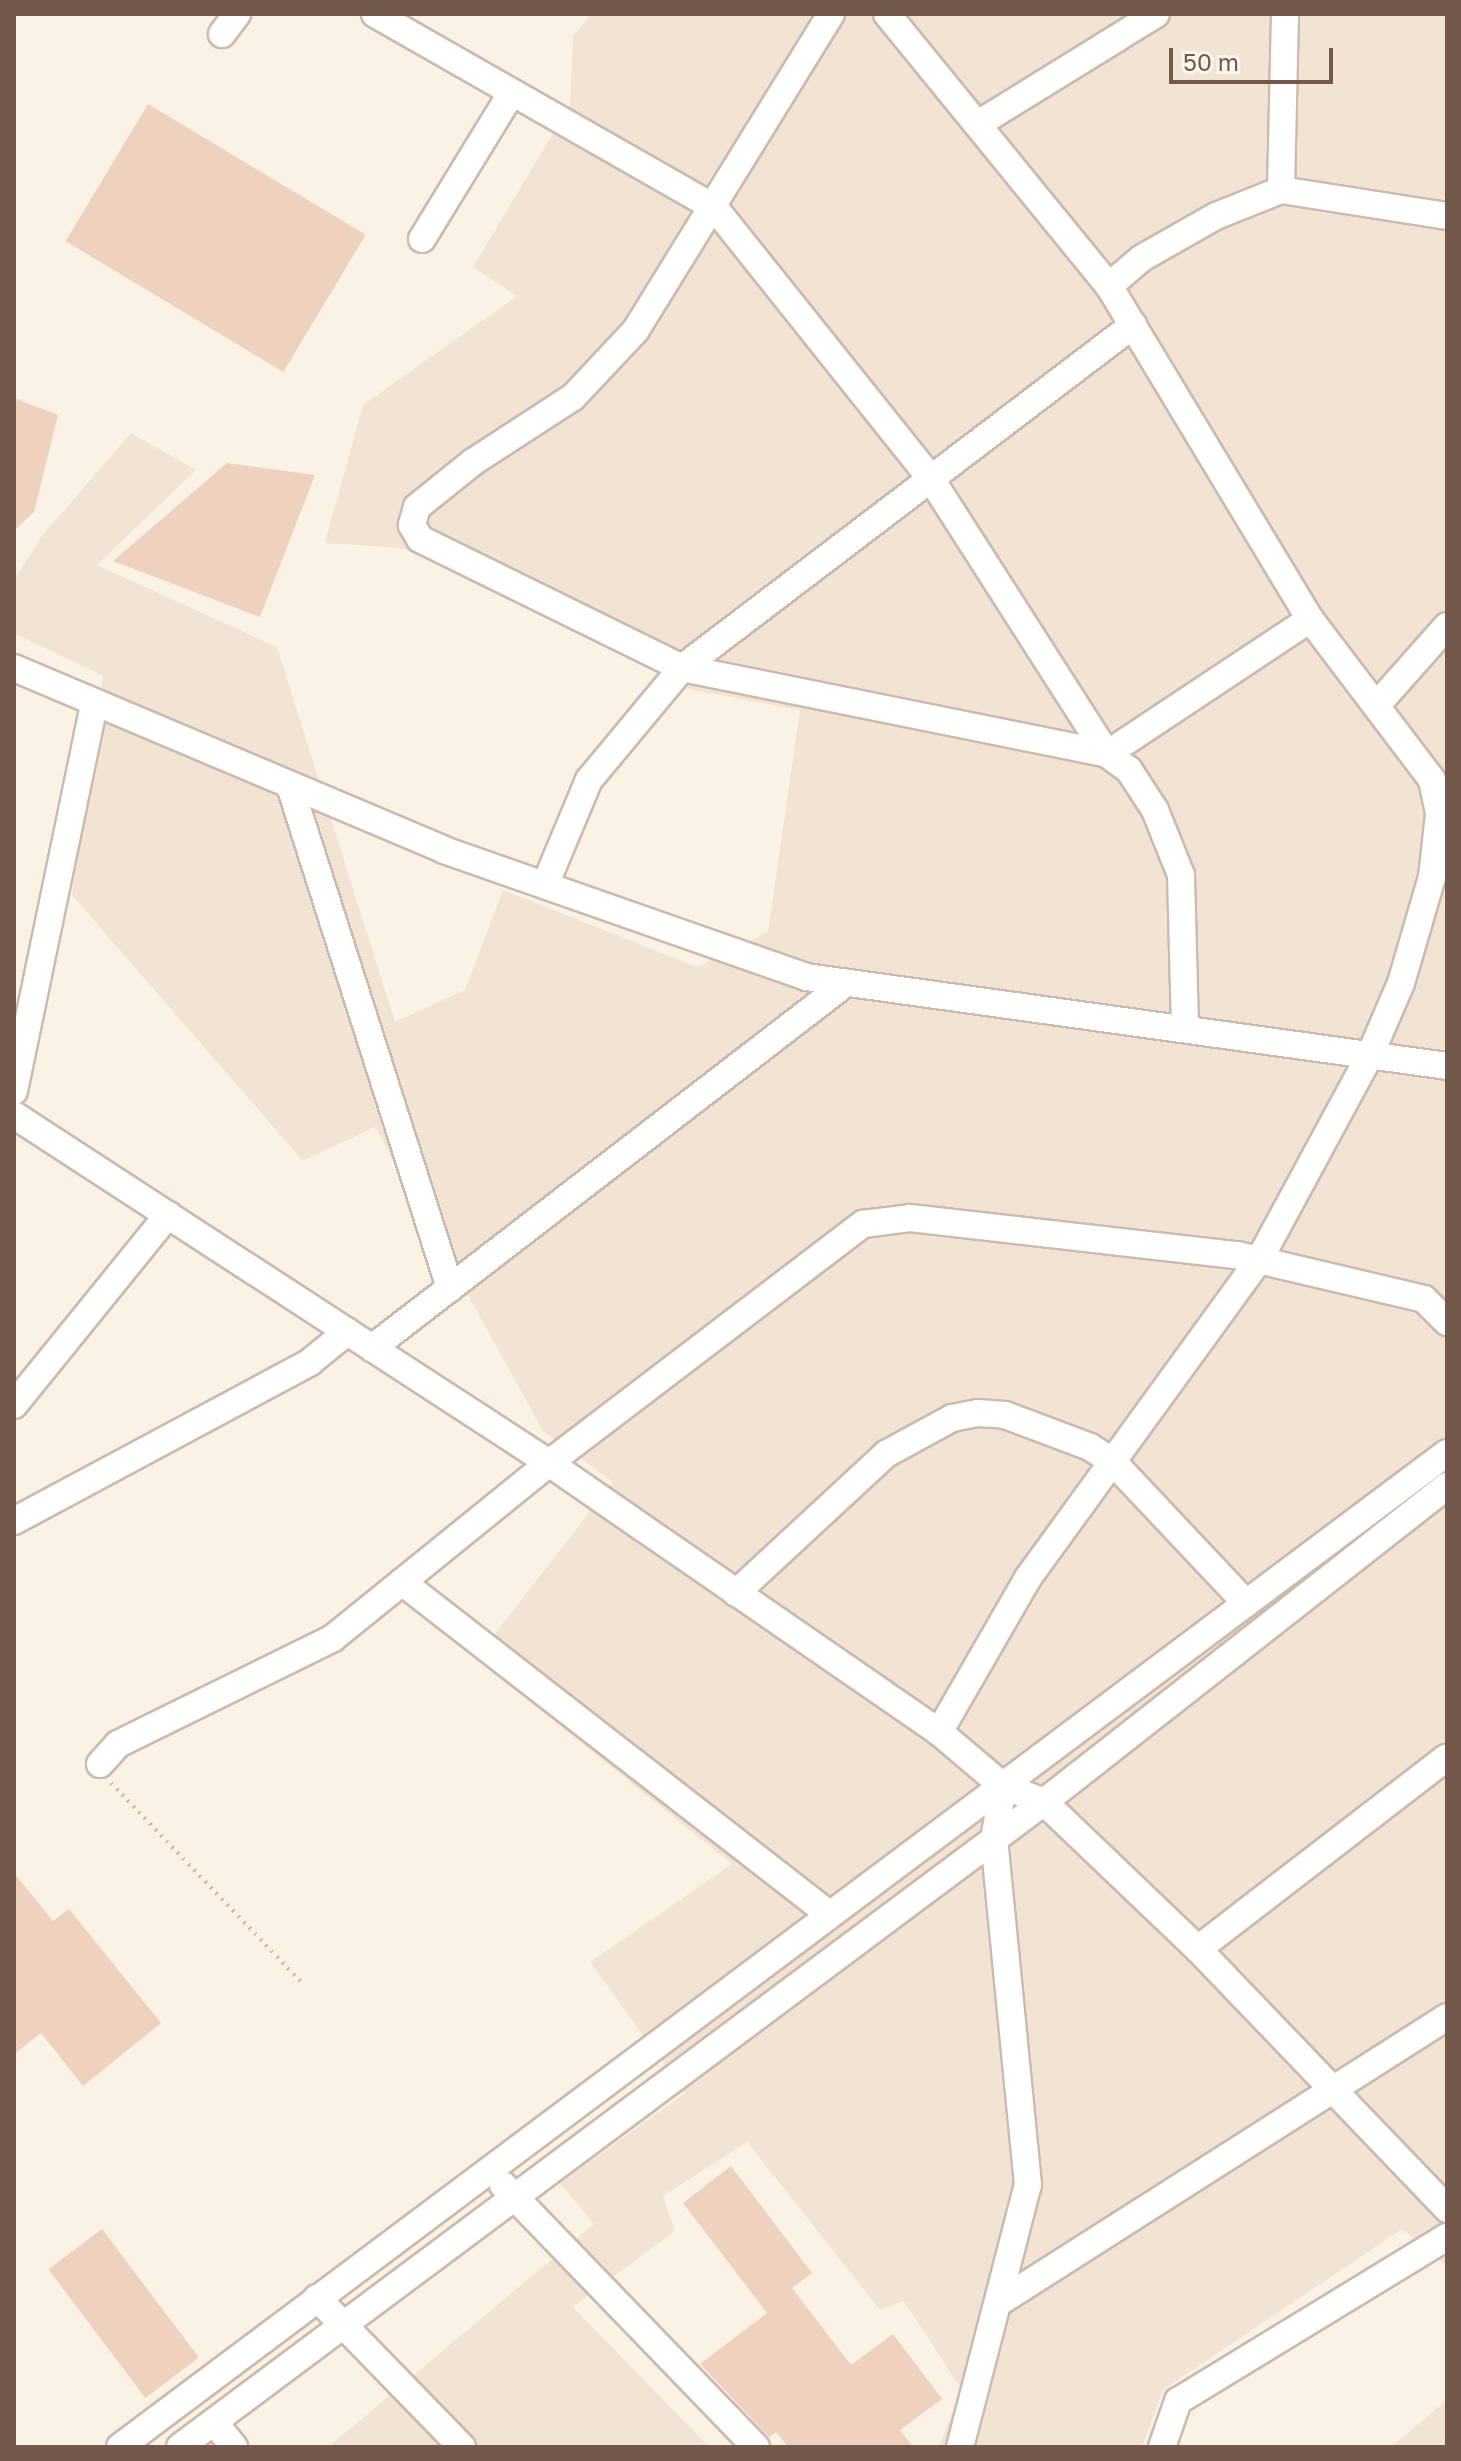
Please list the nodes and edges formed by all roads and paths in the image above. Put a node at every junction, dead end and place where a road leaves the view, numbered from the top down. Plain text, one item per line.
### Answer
1 (375, 14) edge
2 (831, 14) edge
3 (887, 14) edge
4 (1156, 14) edge
5 (1285, 14) edge
6 (511, 94) junction
7 (978, 124) junction
8 (1281, 190) junction
9 (714, 207) junction
10 (1447, 216) edge
11 (422, 239) dead end
12 (1109, 286) junction
13 (1133, 325) junction
14 (931, 479) junction
15 (1310, 619) junction
16 (1447, 626) edge
17 (14, 668) edge
18 (682, 668) junction
19 (94, 704) junction
20 (1376, 706) junction
21 (1107, 754) junction
22 (1440, 780) edge
23 (290, 786) junction
24 (545, 885) junction
25 (846, 983) junction
26 (1185, 1029) junction
27 (1370, 1055) junction
28 (1447, 1066) edge
29 (14, 1091) edge
30 (14, 1115) edge
31 (168, 1215) junction
32 (1259, 1260) junction
33 (450, 1288) junction
34 (1447, 1322) edge
35 (347, 1332) junction
36 (372, 1348) junction
37 (14, 1405) edge
38 (1447, 1453) edge
39 (1113, 1462) junction
40 (549, 1463) junction
41 (1447, 1486) edge
42 (14, 1521) edge
43 (402, 1582) junction
44 (736, 1593) junction
45 (1246, 1603) junction
46 (939, 1732) junction
47 (1447, 1757) edge
48 (100, 1764) joint
49 (1003, 1786) junction
50 (1044, 1802) junction
51 (994, 1840) junction
52 (830, 1915) junction
53 (1198, 1949) junction
54 (301, 1982) dead end
55 (1447, 2017) edge
56 (1332, 2089) junction
57 (488, 2170) junction
58 (515, 2198) junction
59 (1447, 2209) edge
60 (1447, 2237) edge
61 (317, 2298) junction
62 (998, 2303) junction
63 (343, 2326) junction
64 (214, 2422) junction
65 (120, 2447) edge
66 (180, 2447) edge
67 (234, 2447) edge
68 (462, 2447) edge
69 (756, 2447) edge
70 (960, 2447) edge
71 (1162, 2447) edge

1 - 6 street
2 - 9 street
3 - 7 street
4 - 7 street
5 - 8 street
6 - 9 street
6 - 11 street
7 - 12 street
8 - 10 street
8 - 12 street
9 - 14 street
9 - 18 street
12 - 13 street
13 - 14 street
13 - 15 street
14 - 18 street
14 - 21 street
15 - 20 street
15 - 21 street
16 - 20 street
17 - 19 street
18 - 21 street
18 - 24 street
19 - 23 street
19 - 29 street
20 - 22 street
21 - 26 street
22 - 27 street
23 - 24 street
23 - 33 street
24 - 25 street
25 - 26 street
25 - 33 street
26 - 27 street
27 - 28 street
27 - 32 street
30 - 31 street
31 - 35 street
31 - 37 street
32 - 34 street
32 - 39 street
32 - 40 street
33 - 36 street
35 - 36 street
35 - 42 street
36 - 40 street
38 - 45 street
39 - 44 street
39 - 45 street
39 - 46 street
40 - 43 street
40 - 44 street
41 - 50 street
43 - 48 street
43 - 52 street
44 - 46 street
45 - 49 street
46 - 49 street
47 - 53 street
48 - 54 path
49 - 50 street
49 - 51 street
49 - 52 street
50 - 51 street
50 - 53 street
51 - 58 street
51 - 62 street
52 - 57 street
53 - 56 street
55 - 56 street
56 - 59 street
56 - 62 street
57 - 58 street
57 - 61 street
58 - 63 street
58 - 69 street
60 - 71 street
61 - 63 street
61 - 65 street
62 - 70 street
63 - 64 street
63 - 68 street
64 - 66 street
64 - 67 street

